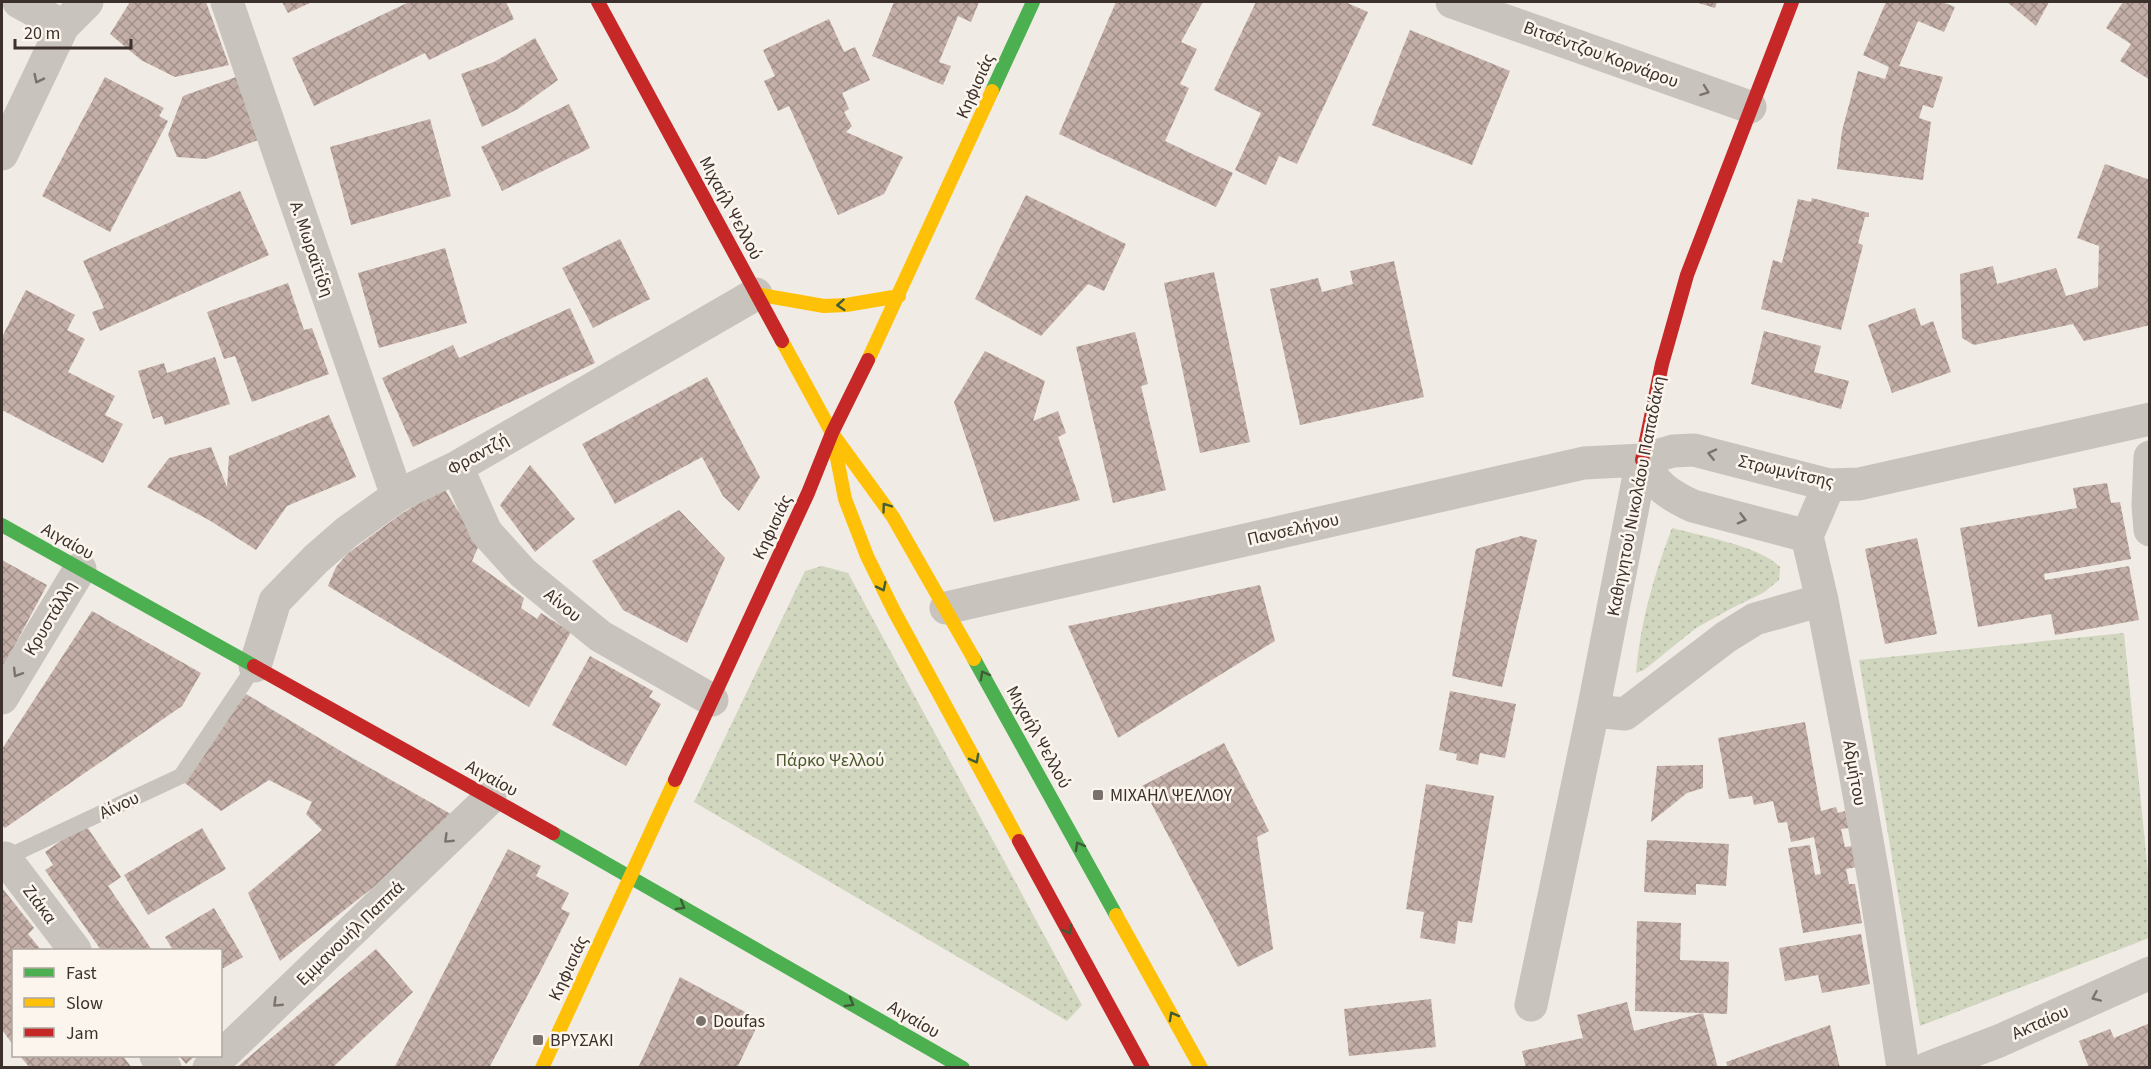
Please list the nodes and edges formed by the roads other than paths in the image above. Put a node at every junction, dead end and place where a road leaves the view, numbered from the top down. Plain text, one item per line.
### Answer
1 (19, 2) edge
2 (87, 2) edge
3 (227, 2) edge
4 (598, 2) edge
5 (1033, 2) edge
6 (1452, 2) edge
7 (1792, 2) edge
8 (63, 26) junction
9 (1750, 107) junction
10 (2, 154) edge
11 (756, 294) junction
12 (899, 296) junction
13 (2150, 419) edge
14 (831, 433) junction
15 (2150, 457) edge
16 (1642, 460) junction
17 (457, 467) junction
18 (1829, 484) junction
19 (397, 496) junction
20 (2, 525) edge
21 (2150, 530) edge
22 (1807, 536) junction
23 (80, 569) junction
24 (1822, 600) junction
25 (946, 608) junction
26 (255, 666) junction
27 (2, 698) edge
28 (712, 700) junction
29 (1593, 711) junction
30 (490, 798) junction
31 (3, 859) edge
32 (630, 877) junction
33 (73, 949) edge
34 (2150, 973) edge
35 (1531, 1005) dead end
36 (222, 1056) edge
37 (220, 1057) edge
38 (209, 1068) edge
39 (542, 1068) edge
40 (963, 1068) edge
41 (1143, 1068) edge
42 (1202, 1068) edge
43 (1903, 1068) edge
44 (1928, 1068) edge

1 - 8 street
2 - 8 street
3 - 19 street, Α. Μωραϊτίδη
4 - 11 main road, Μιχαήλ Ψελλού
5 - 12 main road, Κηφισιάς
6 -> 9 street, Βιτσέντζου Κορνάρου
7 - 9 main road, Καθηγητού Νικολάου Παπαδάκη
8 -> 10 street
9 - 16 main road, Καθηγητού Νικολάου Παπαδάκη
12 -> 11 main road
11 - 14 main road, Μιχαήλ Ψελλού
11 - 17 street, Φραντζή
12 - 14 main road, Κηφισιάς
13 - 18 street, Στρωμνίτσης
25 -> 14 main road, Μιχαήλ Ψελλού
14 - 28 main road, Κηφισιάς
14 -> 41 main road, Μιχαήλ Ψελλού
15 - 21 street
18 -> 16 street, Στρωμνίτσης
16 -> 22 street
16 - 25 street, Πανσελήνου
16 - 29 street, Καθηγητού Νικολάου Παπαδάκη
17 - 19 street, Φραντζή
17 - 28 street, Αίνου
18 - 22 street
19 - 26 street, Φραντζή
20 - 23 main road, Αιγαίου
22 - 24 street, Αδμήτου
23 - 26 main road, Αιγαίου
23 -> 27 street, Κρυστάλλη
24 - 29 street
24 - 43 street, Αδμήτου
42 -> 25 main road, Μιχαήλ Ψελλού
26 - 30 main road, Αιγαίου
26 - 31 lane, Αίνου
28 - 32 main road, Κηφισιάς
29 - 35 street, Καθηγητού Νικολάου Παπαδάκη
30 - 32 main road, Αιγαίου
30 -> 36 street, Εμμανουήλ Παππά
31 - 33 street, Ζιάκα
32 - 39 main road, Κηφισιάς
32 -> 40 main road, Αιγαίου
34 -> 44 street, Ακταίου
37 -> 38 street, Εμμανουήλ Παππά

